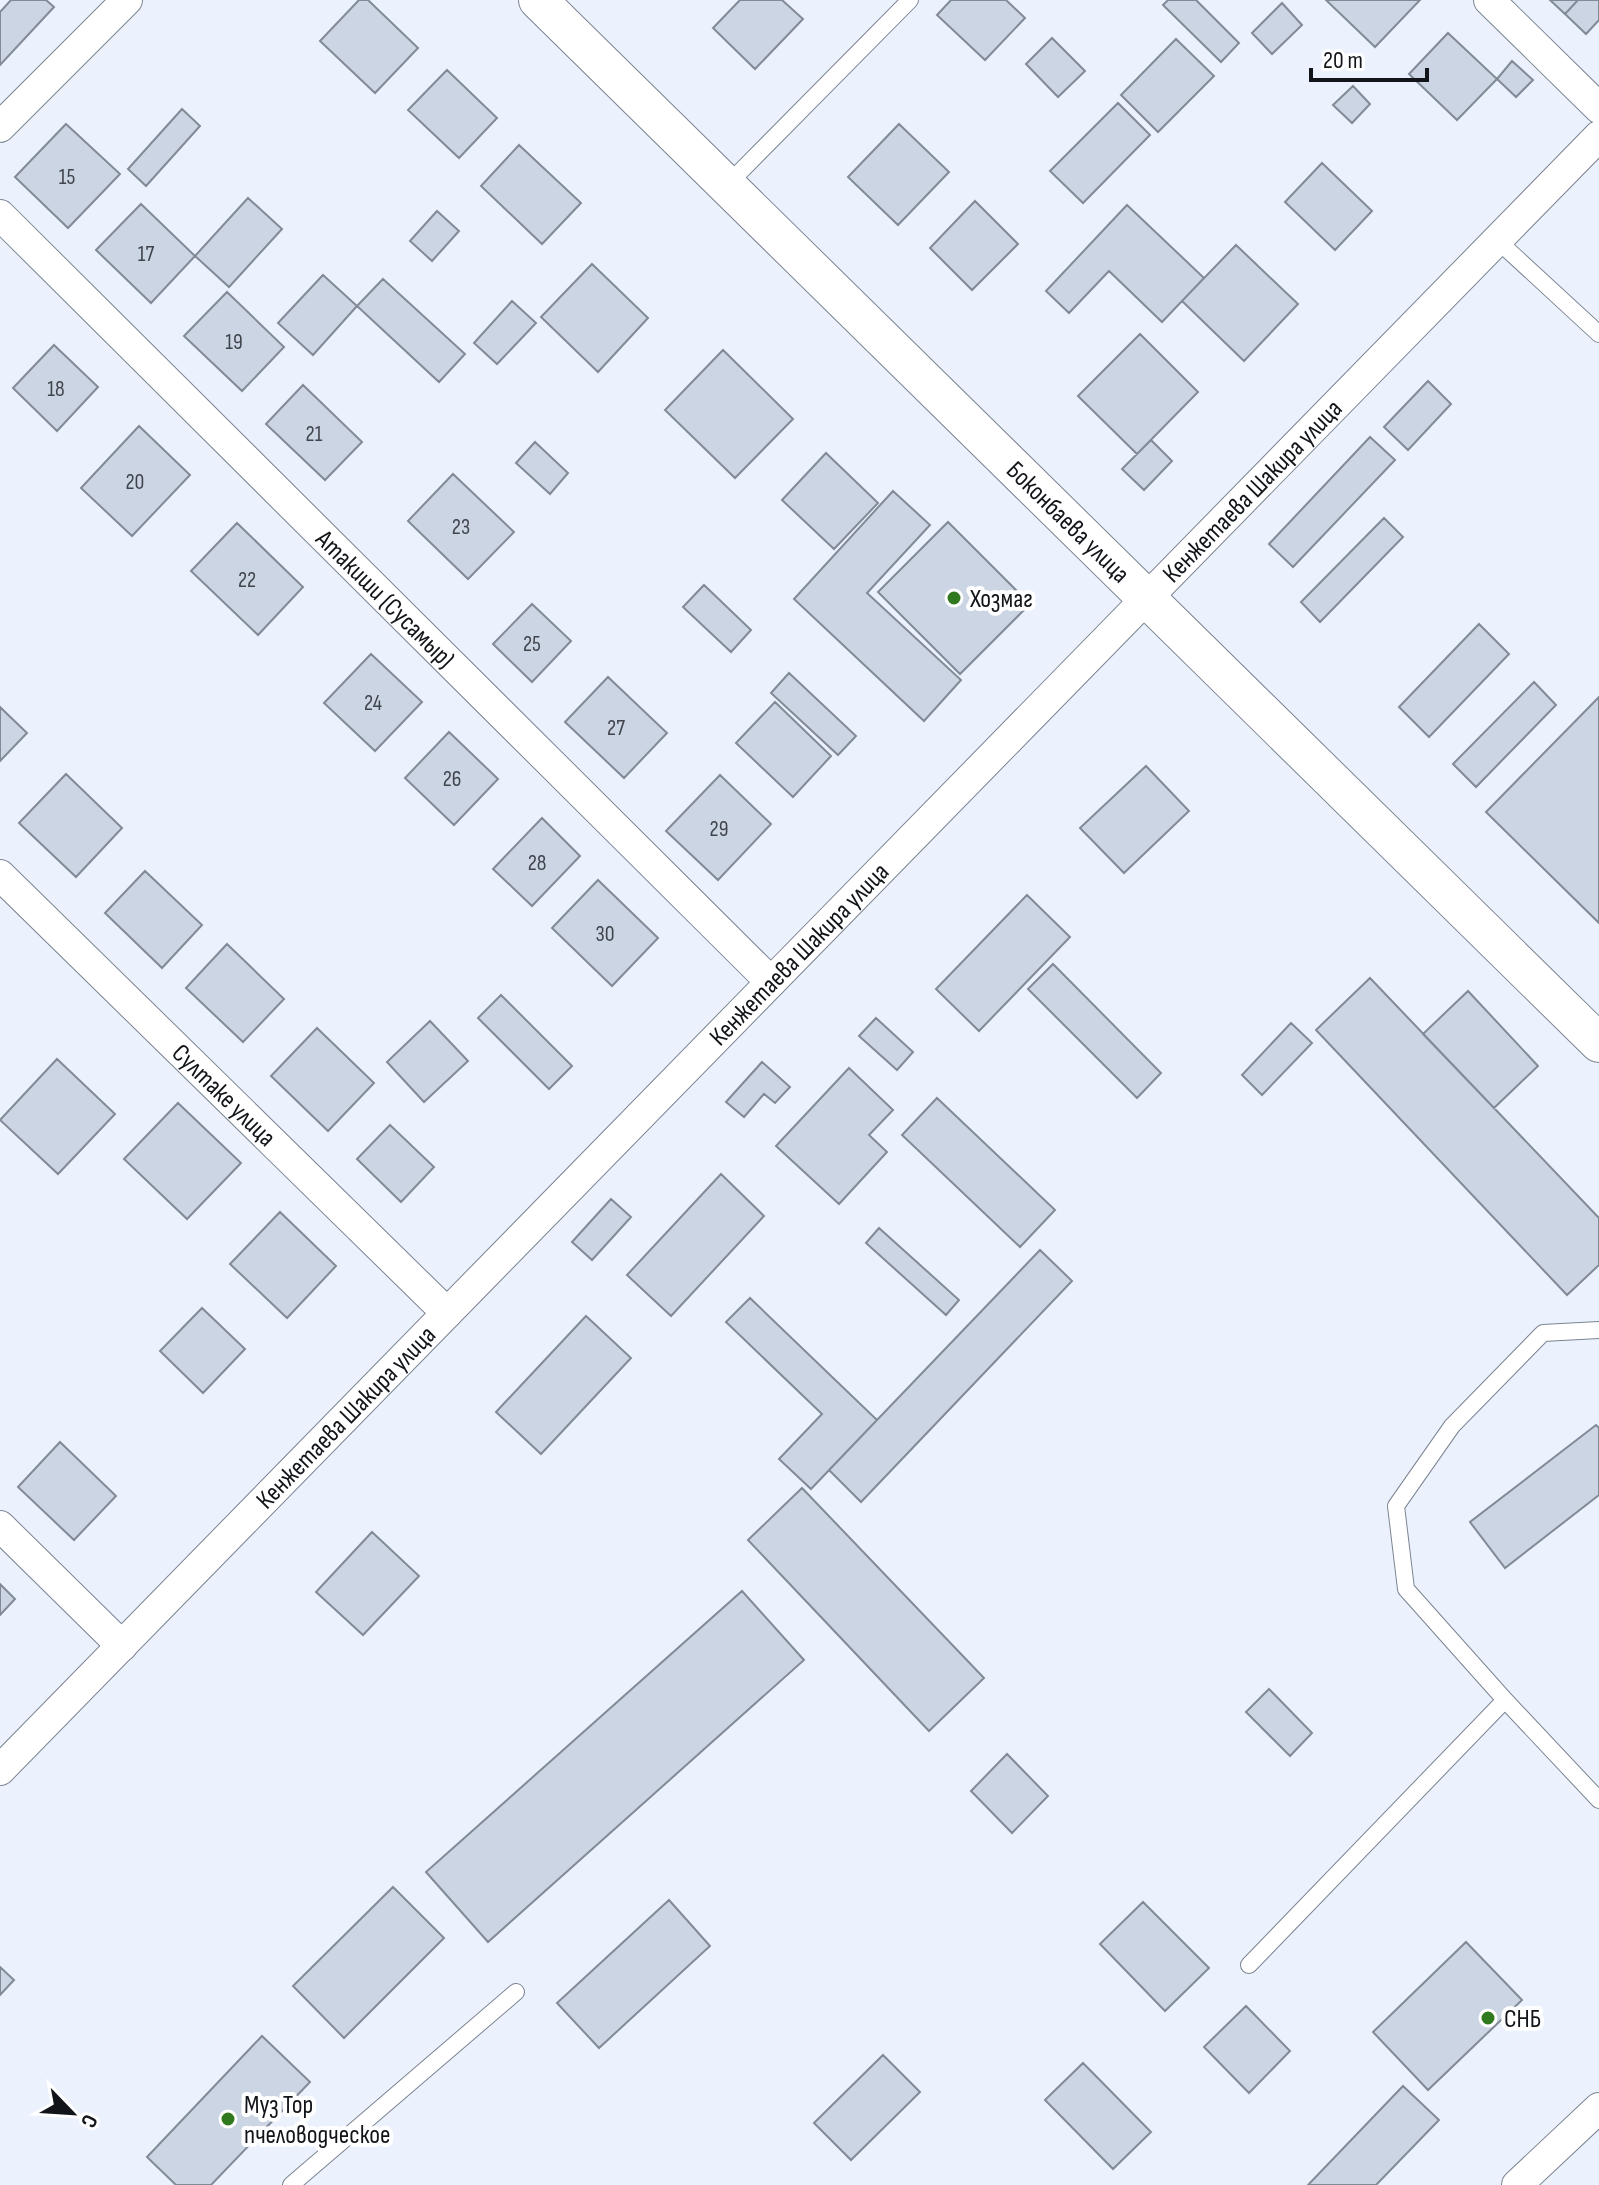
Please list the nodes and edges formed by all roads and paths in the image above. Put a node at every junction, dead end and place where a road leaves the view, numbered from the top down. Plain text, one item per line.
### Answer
1 (127, 0) edge
2 (538, 0) edge
3 (910, 0) edge
4 (1489, 0) edge
5 (1599, 108) edge
6 (0, 127) edge
7 (1599, 136) edge
8 (727, 185) junction
9 (0, 215) edge
10 (1497, 240) junction
11 (1599, 334) edge
12 (1147, 598) junction
13 (0, 875) edge
14 (771, 982) junction
15 (1599, 1043) edge
16 (447, 1313) junction
17 (1599, 1330) edge
18 (0, 1526) edge
19 (122, 1646) junction
20 (1505, 1700) junction
21 (0, 1770) edge
22 (1599, 1800) edge
23 (1249, 1965) dead end
24 (516, 1992) dead end
25 (1599, 2108) edge
26 (291, 2185) edge
27 (1517, 2185) edge

1 - 6 street
2 - 8 street, Боконбаева улица
3 - 8 lane
4 - 5 street
7 - 10 street, Кенжетаева Шакира улица
8 - 12 street, Боконбаева улица
9 - 14 street, Атакиши (Сусамыр)
10 - 11 lane
10 - 12 street, Кенжетаева Шакира улица
12 - 14 street, Кенжетаева Шакира улица
12 - 15 street, Боконбаева улица
13 - 16 street, Султаке улица
14 - 16 street, Кенжетаева Шакира улица
16 - 19 street, Кенжетаева Шакира улица
17 - 20 lane
18 - 19 street
19 - 21 street, Кенжетаева Шакира улица
20 - 22 lane
20 - 23 lane
24 - 26 lane
25 - 27 street

